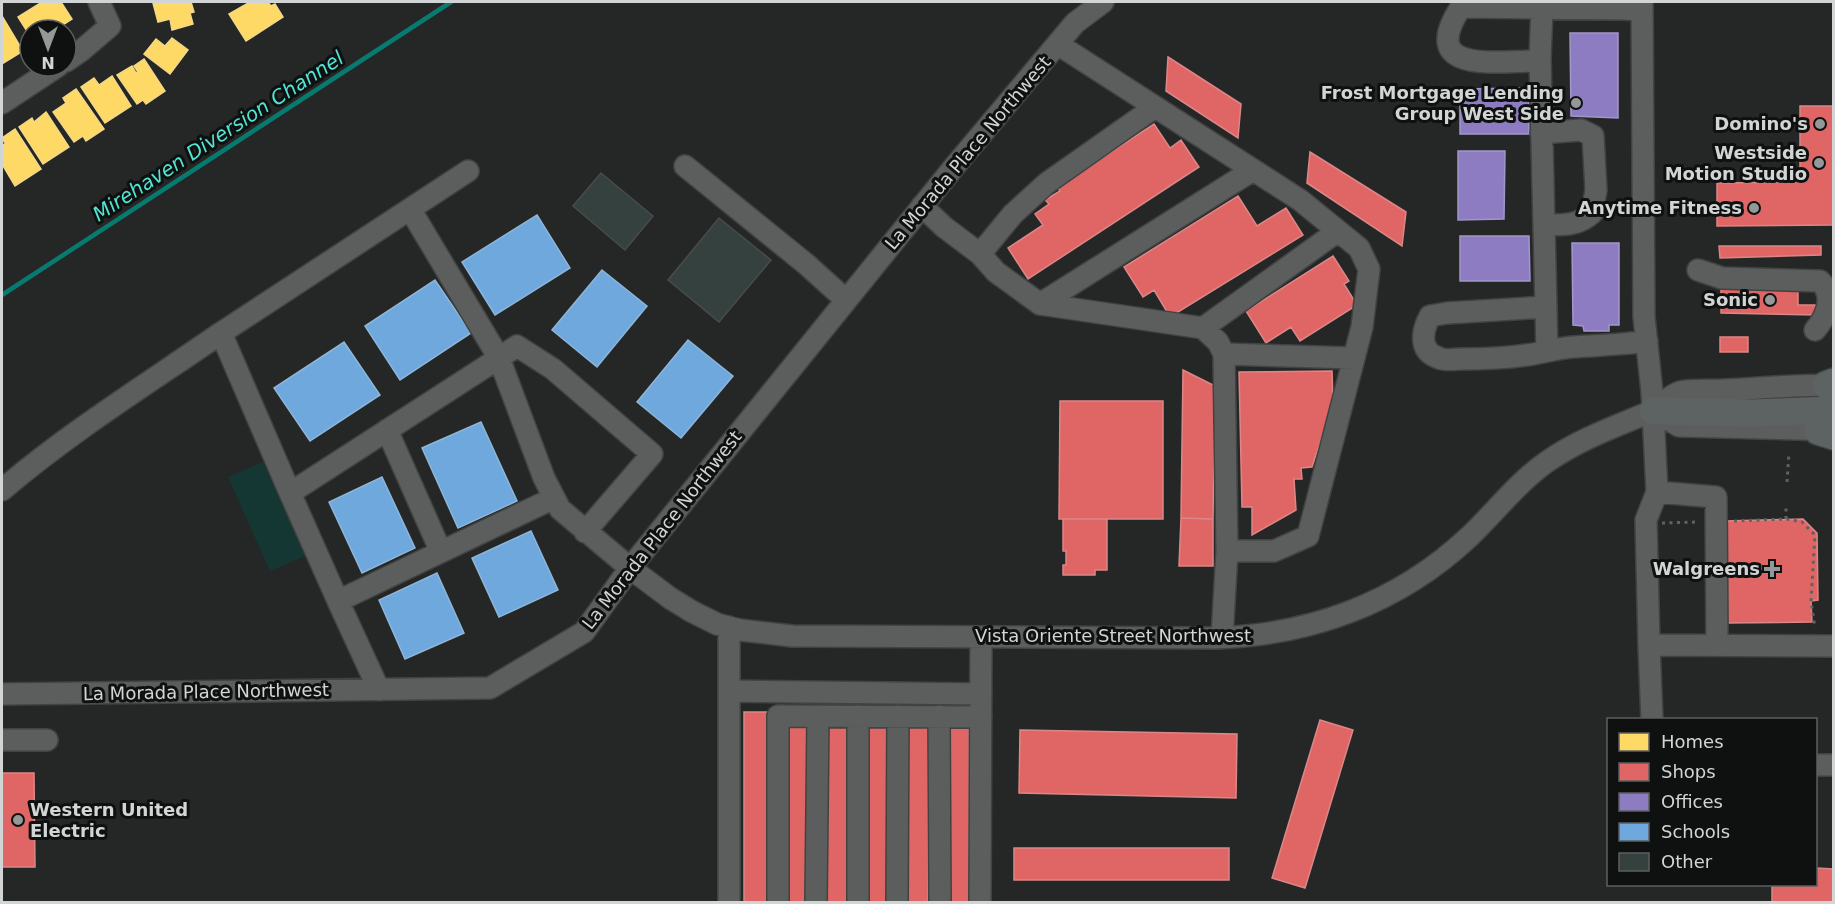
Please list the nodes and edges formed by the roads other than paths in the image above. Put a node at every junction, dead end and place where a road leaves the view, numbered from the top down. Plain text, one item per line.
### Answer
1 (99, 2) edge
2 (1103, 2) edge
3 (1642, 6) edge
4 (1542, 8) junction
5 (1059, 45) junction
6 (78, 53) edge
7 (1539, 58) junction
8 (40, 78) edge
9 (2, 103) edge
10 (1155, 107) junction
11 (1541, 133) junction
12 (685, 166) dead end
13 (1253, 170) junction
14 (468, 171) dead end
15 (922, 206) junction
16 (410, 208) junction
17 (1544, 225) junction
18 (1338, 231) junction
19 (980, 254) junction
20 (1698, 270) dead end
21 (846, 300) junction
22 (1040, 304) junction
23 (1546, 307) junction
24 (1203, 328) junction
25 (1815, 330) dead end
26 (221, 333) junction
27 (1647, 341) junction
28 (1547, 351) junction
29 (1224, 354) junction
30 (499, 358) junction
31 (1353, 358) junction
32 (1830, 408) edge
33 (1653, 411) junction
34 (387, 430) junction
35 (2, 490) edge
36 (1657, 492) junction
37 (290, 493) junction
38 (555, 498) junction
39 (585, 532) junction
40 (1227, 551) junction
41 (441, 552) junction
42 (630, 568) junction
43 (338, 601) junction
44 (729, 627) junction
45 (981, 637) junction
46 (1222, 638) junction
47 (1717, 644) junction
48 (1649, 645) junction
49 (1824, 646) edge
50 (379, 690) junction
51 (729, 692) junction
52 (2, 694) edge
53 (981, 694) junction
54 (818, 716) junction
55 (858, 716) junction
56 (898, 716) junction
57 (939, 716) junction
58 (981, 717) junction
59 (1652, 718) edge
60 (2, 740) edge
61 (47, 740) dead end
62 (1817, 765) edge
63 (1833, 765) edge
64 (729, 903) edge
65 (778, 903) edge
66 (816, 903) edge
67 (858, 903) edge
68 (897, 903) edge
69 (940, 903) edge
70 (980, 903) edge

1 - 6 street
2 - 5 street, La Morada Place Northwest
3 - 4 street
3 - 27 street
4 - 7 street
4 - 7 street
5 - 10 street
5 - 15 street, La Morada Place Northwest
7 - 11 street
8 - 9 street
10 - 13 street
10 - 19 street
11 - 17 street
11 - 17 street
12 - 21 street
13 - 18 street
13 - 22 street
14 - 16 street
15 - 19 street
15 - 21 street, La Morada Place Northwest
16 - 26 street
16 - 30 street, Vista Oriente Street Northwest
17 - 23 street
18 - 24 street
18 - 31 street
19 - 22 street
20 - 25 street
21 - 42 street, La Morada Place Northwest
22 - 24 street
23 - 28 street
23 - 28 street
24 - 29 street
26 - 35 street
26 - 37 street
27 - 28 street
27 - 33 street
29 - 31 street
29 - 40 street
30 - 34 street
30 - 38 street, Vista Oriente Street Northwest
30 - 39 street
31 - 40 street
32 - 33 main road
33 - 36 street
33 - 46 street, Vista Oriente Street Northwest
34 - 37 street
34 - 41 street
36 - 47 street
36 - 48 street
37 - 43 street
38 - 39 street, Vista Oriente Street Northwest
38 - 41 street
39 - 42 street, Vista Oriente Street Northwest
40 - 46 street
41 - 43 street
42 - 44 street, Vista Oriente Street Northwest
42 - 50 street, La Morada Place Northwest
43 - 50 street
44 - 45 street, Vista Oriente Street Northwest
44 - 51 street
45 - 46 street, Vista Oriente Street Northwest
45 - 53 street
47 - 48 street
47 - 49 street
48 - 59 street
50 - 52 street, La Morada Place Northwest
51 - 53 street
51 - 64 street
53 - 58 street
54 - 55 street
54 - 65 street
54 - 66 street
55 - 56 street
55 - 67 street
56 - 57 street
56 - 68 street
57 - 58 street
57 - 69 street
58 - 70 street
60 - 61 street
62 - 63 street

